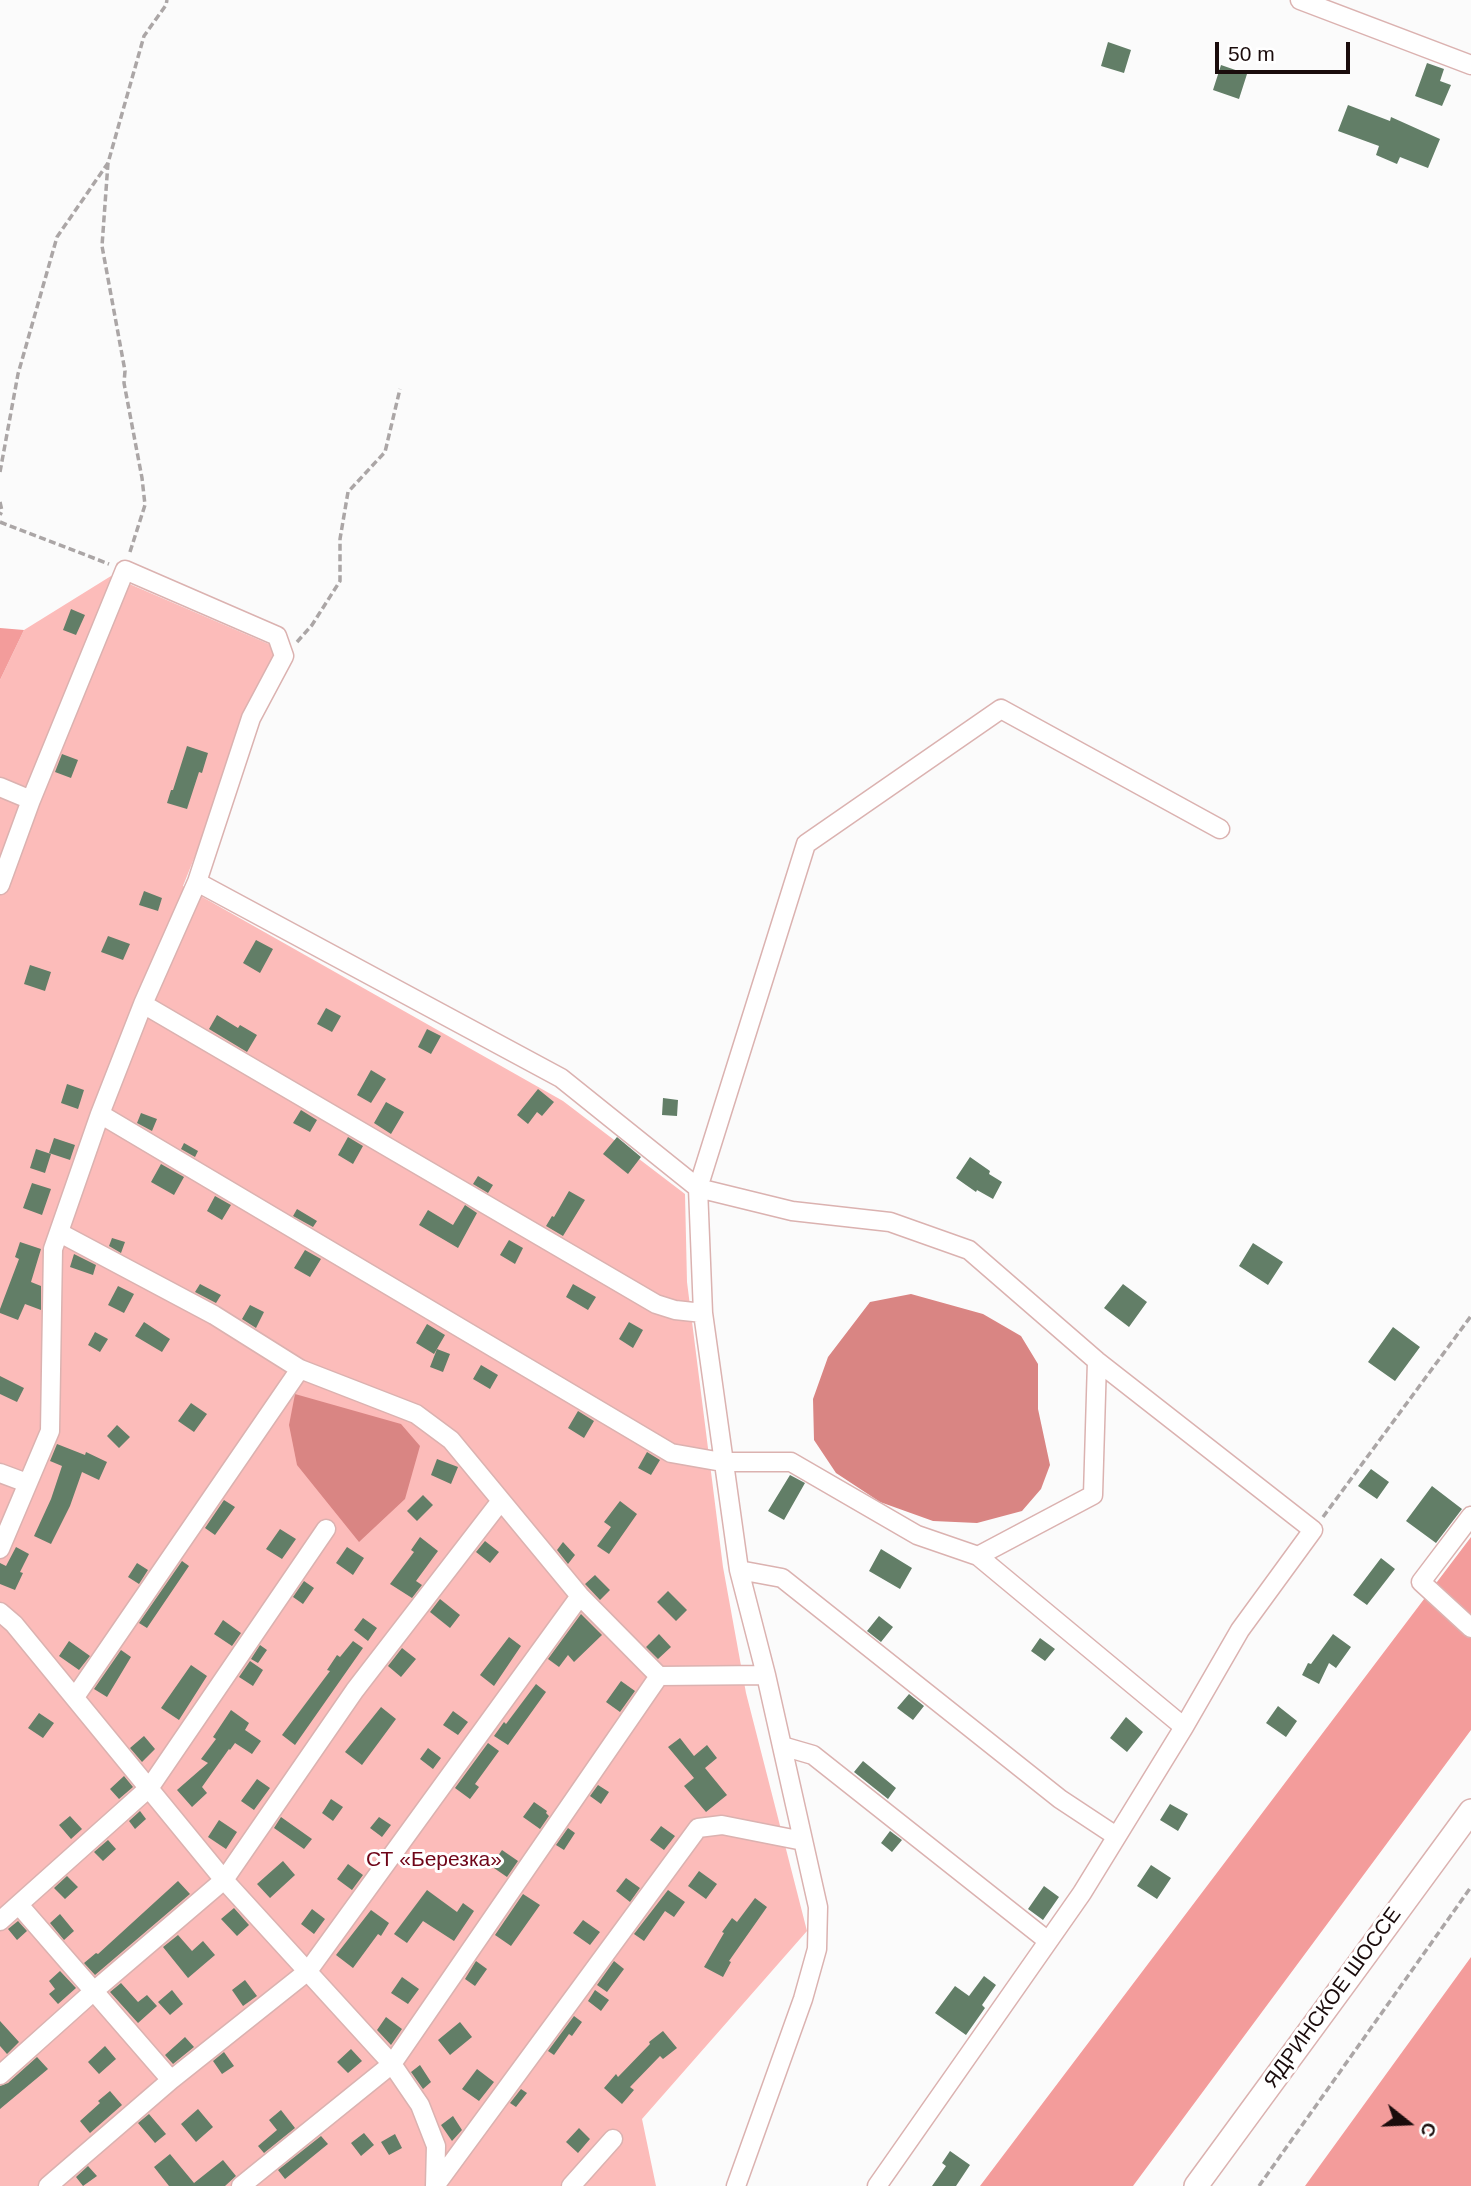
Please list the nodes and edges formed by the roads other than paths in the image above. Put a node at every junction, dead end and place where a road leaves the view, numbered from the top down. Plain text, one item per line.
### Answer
1 (1300, 0) edge
2 (1471, 65) edge
3 (0, 787) edge
4 (31, 800) junction
5 (1220, 829) dead end
6 (197, 882) junction
7 (0, 886) edge
8 (142, 1004) junction
9 (100, 1114) junction
10 (698, 1188) junction
11 (60, 1233) junction
12 (703, 1313) junction
13 (1097, 1361) junction
14 (300, 1369) junction
15 (722, 1462) junction
16 (0, 1473) edge
17 (27, 1483) junction
18 (500, 1502) junction
19 (1471, 1516) edge
20 (326, 1529) dead end
21 (0, 1549) edge
22 (978, 1556) junction
23 (739, 1570) junction
24 (580, 1596) junction
25 (0, 1612) edge
26 (1471, 1628) edge
27 (766, 1675) junction
28 (659, 1676) junction
29 (75, 1698) junction
30 (1184, 1727) junction
31 (782, 1746) junction
32 (150, 1787) junction
33 (1471, 1811) edge
34 (1116, 1836) junction
35 (803, 1842) junction
36 (224, 1880) junction
37 (19, 1905) junction
38 (0, 1921) edge
39 (1048, 1941) junction
40 (308, 1971) junction
41 (95, 1990) junction
42 (392, 2064) junction
43 (0, 2075) edge
44 (171, 2080) junction
45 (613, 2139) dead end
46 (48, 2186) edge
47 (241, 2186) edge
48 (435, 2186) edge
49 (572, 2186) edge
50 (737, 2186) edge
51 (877, 2186) edge
52 (1196, 2186) edge

1 - 2 street
3 - 4 street
4 - 6 street
4 - 7 street
5 - 10 street
6 - 8 street
6 - 10 street
8 - 9 street
8 - 12 street
9 - 11 street
9 - 15 street
10 - 12 street
10 - 13 street
11 - 14 street
11 - 17 street
12 - 15 street
13 - 22 street
13 - 30 street
14 - 18 street
14 - 29 street
15 - 22 street
15 - 23 street
16 - 17 street
17 - 21 street
18 - 24 street
18 - 36 street
19 - 26 street
20 - 32 street
22 - 30 street
23 - 27 street
23 - 34 street
24 - 28 street
24 - 40 street
25 - 29 street
27 - 28 street
27 - 31 street
28 - 42 street
29 - 32 street
30 - 34 street
31 - 35 street
31 - 39 street
32 - 36 street
32 - 37 street
33 - 52 main road, ЯДРИНСКОЕ ШОССЕ
34 - 39 street
35 - 48 street
35 - 50 street
36 - 40 street
36 - 41 street
37 - 38 street
37 - 41 street
39 - 51 street
40 - 42 street
40 - 44 street
41 - 43 street
41 - 44 street
42 - 47 street
42 - 48 street
44 - 46 street
45 - 49 street

